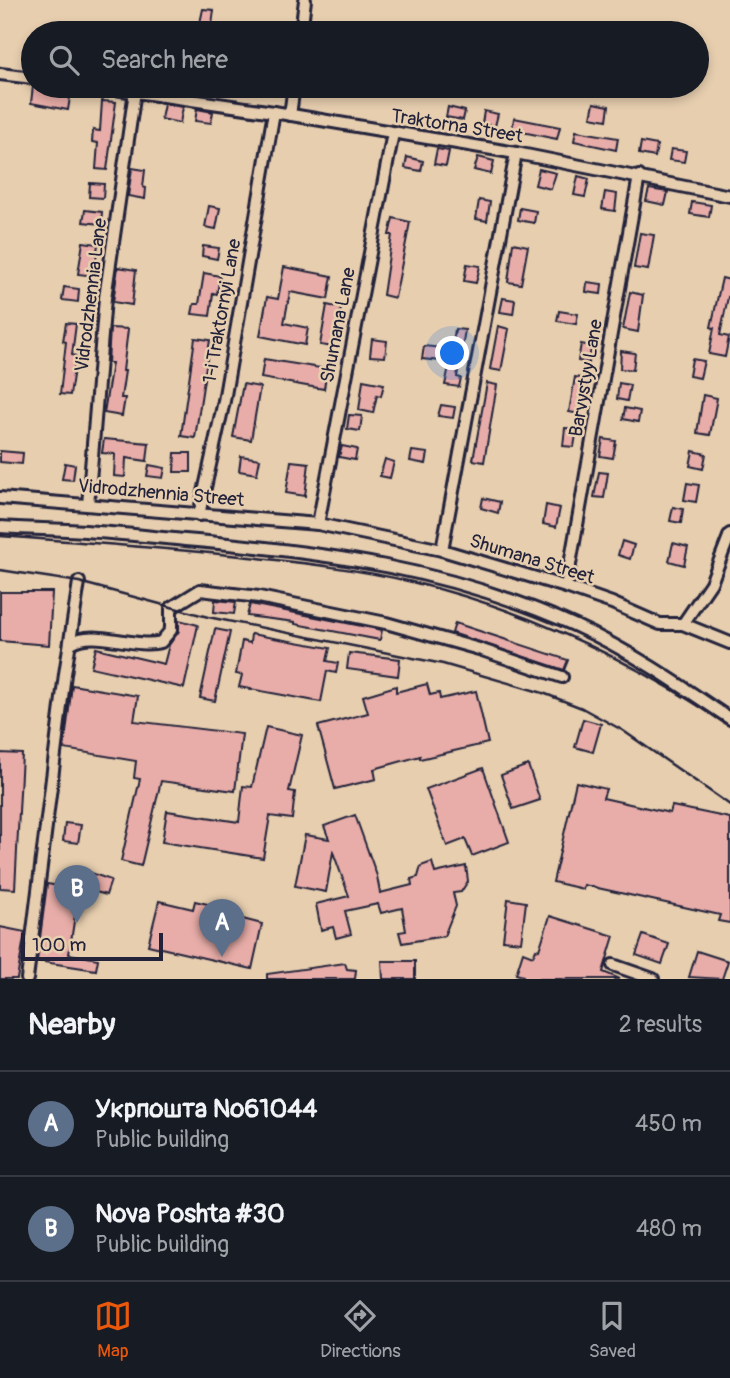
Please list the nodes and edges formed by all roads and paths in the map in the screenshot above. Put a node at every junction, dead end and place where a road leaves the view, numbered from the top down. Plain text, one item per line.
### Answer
1 (306, 0) edge
2 (303, 21) edge
3 (0, 74) edge
4 (21, 77) edge
5 (134, 98) edge
6 (179, 98) edge
7 (292, 98) edge
8 (274, 113) junction
9 (290, 115) junction
10 (393, 133) junction
11 (516, 153) junction
12 (639, 176) junction
13 (730, 195) edge
14 (0, 498) edge
15 (88, 505) junction
16 (199, 515) junction
17 (318, 524) junction
18 (0, 527) edge
19 (730, 534) edge
20 (442, 550) junction
21 (79, 582) dead end
22 (566, 587) junction
23 (683, 624) junction
24 (71, 643) junction
25 (730, 643) edge
26 (562, 677) dead end
27 (730, 719) edge
28 (613, 965) dead end
29 (27, 979) edge
30 (653, 979) edge

1 - 2 street
3 - 4 street
5 - 15 street, Vidrodzhennia Lane
6 - 8 street, Traktorna Street
7 - 9 street
8 - 9 street, Traktorna Street
8 - 16 street, 1-i Traktornyi Lane
9 - 10 street, Traktorna Street
10 - 11 street, Traktorna Street
10 - 17 street, Shumana Lane
11 - 12 street, Traktorna Street
11 - 20 street
12 - 13 street, Traktorna Street
12 - 22 street, Barvystyy Lane
14 - 15 street, Vidrodzhennia Street
15 - 16 street, Vidrodzhennia Street
16 - 17 street, Vidrodzhennia Street
17 - 20 street, Shumana Street
18 - 27 street
19 - 23 street
20 - 22 street, Shumana Street
21 - 24 street
22 - 23 street, Shumana Street
23 - 25 street, Shumana Street
24 - 26 street
24 - 29 street
28 - 30 street

